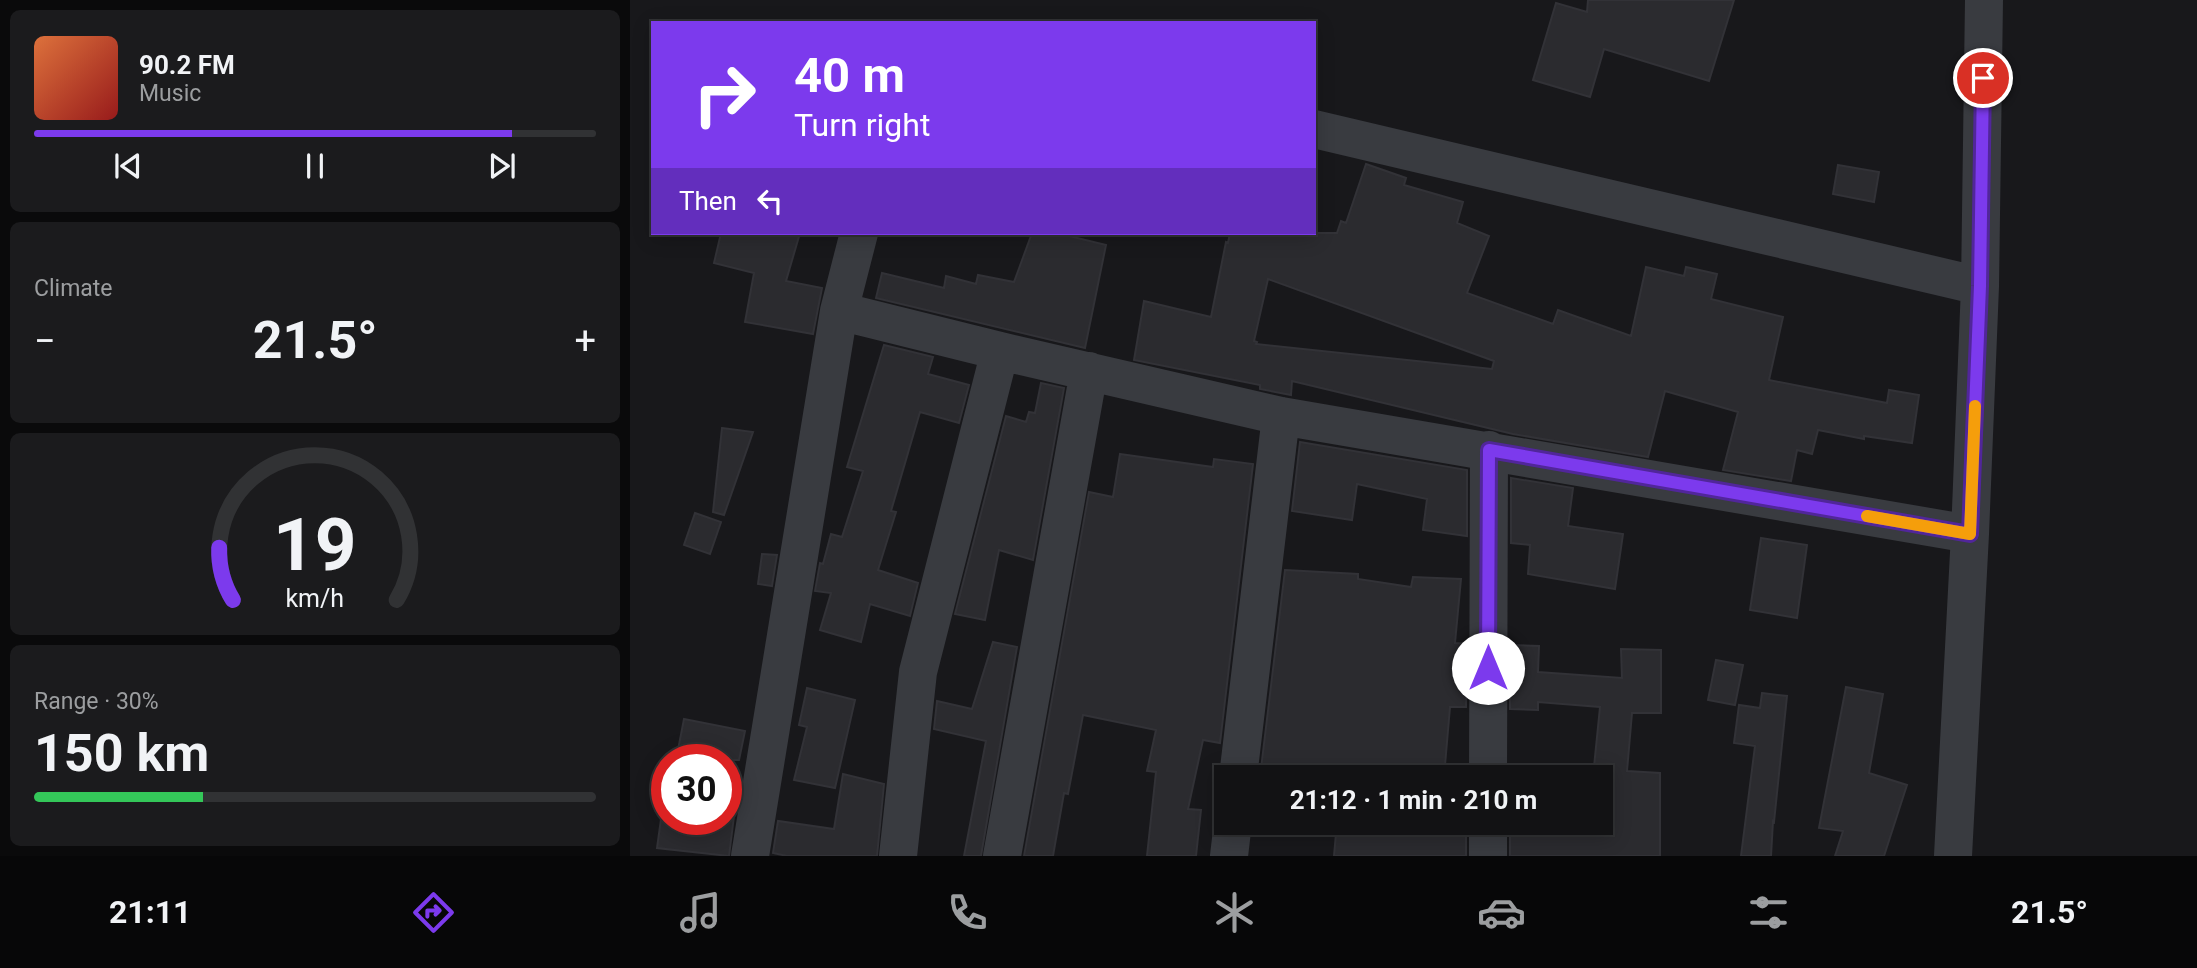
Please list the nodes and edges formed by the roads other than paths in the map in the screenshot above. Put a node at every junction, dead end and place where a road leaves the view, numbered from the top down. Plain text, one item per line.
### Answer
1 (1984, 0) edge
2 (1316, 129) edge
3 (858, 235) edge
4 (1980, 286) junction
5 (839, 311) junction
6 (1000, 351) junction
7 (1089, 371) junction
8 (1281, 416) junction
9 (1489, 450) junction
10 (1970, 534) junction
11 (1239, 765) edge
12 (1488, 765) edge
13 (1231, 835) edge
14 (1488, 835) edge
15 (750, 856) edge
16 (898, 856) edge
17 (1002, 856) edge
18 (1229, 856) edge
19 (1488, 856) edge
20 (1954, 856) edge

1 - 4 street
2 - 4 street
3 - 5 street
4 - 10 street
5 - 6 street
5 - 15 street
6 - 7 street
6 - 16 street
7 - 8 street
7 - 17 street
8 - 9 street
8 - 11 street
9 - 10 street
9 - 12 street
10 - 20 street
13 - 18 street
14 - 19 street

